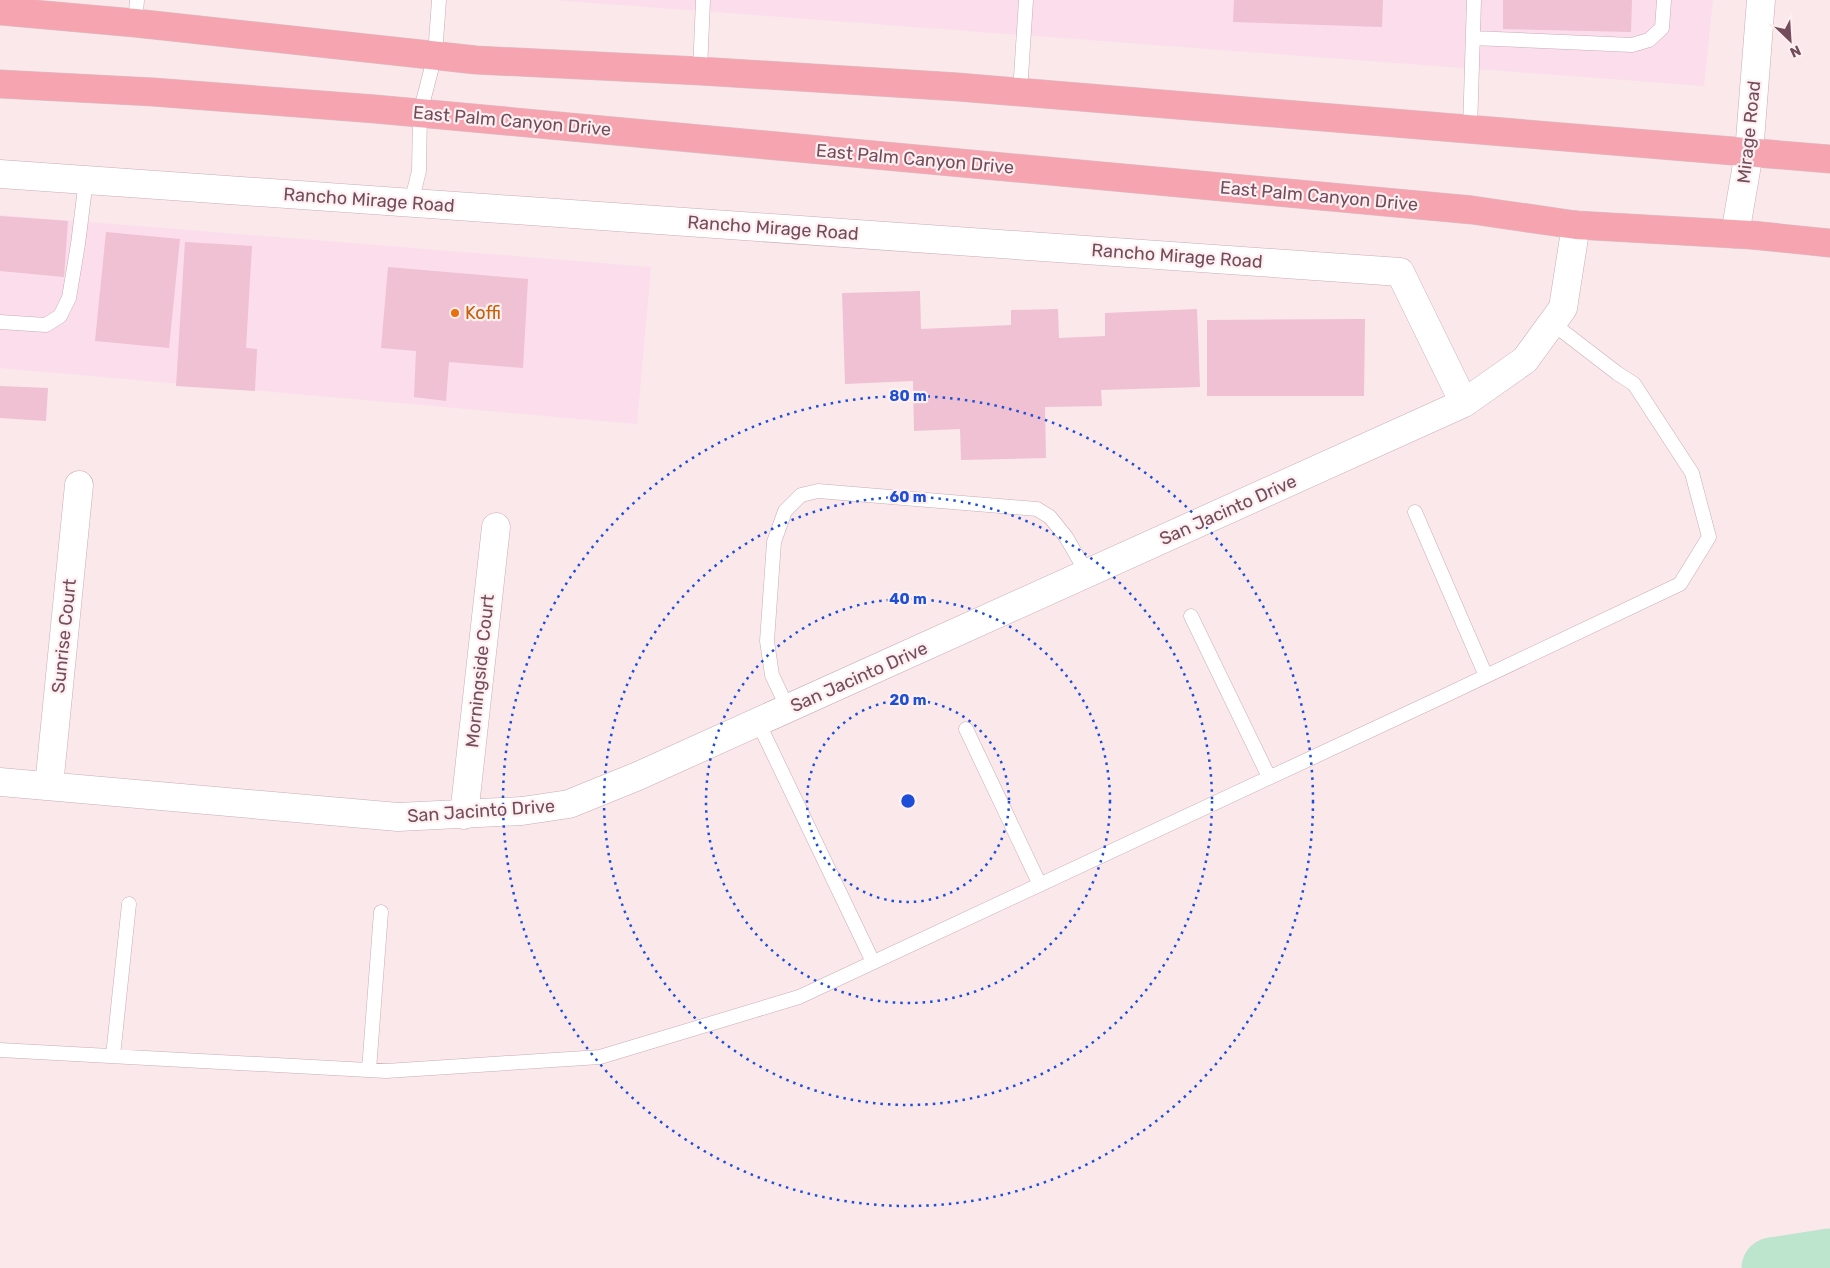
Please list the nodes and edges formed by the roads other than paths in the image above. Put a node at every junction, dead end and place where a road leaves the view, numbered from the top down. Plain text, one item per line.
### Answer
1 (439, 0) edge
2 (703, 0) edge
3 (1026, 0) edge
4 (1474, 0) edge
5 (1664, 0) edge
6 (1761, 0) edge
7 (0, 11) edge
8 (136, 11) edge
9 (1473, 38) junction
10 (435, 55) junction
11 (700, 71) junction
12 (0, 84) edge
13 (1020, 92) junction
14 (420, 113) junction
15 (1470, 130) junction
16 (1749, 153) junction
17 (1830, 159) edge
18 (0, 174) edge
19 (86, 180) junction
20 (411, 203) junction
21 (1576, 225) junction
22 (1734, 234) junction
23 (1826, 243) edge
24 (0, 322) edge
25 (1552, 323) junction
26 (1464, 403) junction
27 (79, 485) dead end
28 (1415, 512) dead end
29 (496, 527) dead end
30 (1087, 573) junction
31 (1191, 616) dead end
32 (1486, 676) junction
33 (788, 709) junction
34 (758, 722) junction
35 (966, 730) dead end
36 (1269, 777) junction
37 (0, 782) edge
38 (50, 786) junction
39 (464, 815) junction
40 (1040, 885) junction
41 (129, 904) dead end
42 (382, 912) dead end
43 (873, 962) junction
44 (0, 1050) edge
45 (113, 1056) junction
46 (369, 1070) junction

1 - 10 lane
2 - 11 lane
3 - 13 lane
4 - 9 lane
5 - 9 lane
6 - 16 street, Mirage Road
7 - 8 main road
8 - 10 main road
9 - 15 lane
10 - 11 main road
10 - 14 lane
11 - 13 main road
12 - 14 main road, East Palm Canyon Drive
13 - 15 main road
14 - 20 lane
14 - 21 main road, East Palm Canyon Drive
15 - 16 main road
16 - 17 main road
16 - 22 street, Mirage Road
18 - 19 street, Rancho Mirage Road
19 - 20 street, Rancho Mirage Road
19 - 24 lane
20 - 26 street, Rancho Mirage Road
21 - 22 main road, East Palm Canyon Drive
21 - 25 street, San Jacinto Drive
22 - 23 main road, East Palm Canyon Drive
25 - 26 street, San Jacinto Drive
25 - 32 lane
26 - 30 street, San Jacinto Drive
27 - 38 street, Sunrise Court
28 - 32 lane
29 - 39 street, Morningside Court
30 - 33 street, San Jacinto Drive
30 - 33 lane
31 - 36 lane
32 - 36 lane
33 - 34 street, San Jacinto Drive
34 - 39 street, San Jacinto Drive
34 - 43 lane
35 - 40 lane
36 - 40 lane
37 - 38 street, San Jacinto Drive
38 - 39 street, San Jacinto Drive
40 - 43 lane
41 - 45 lane
42 - 46 lane
43 - 46 lane
44 - 45 lane
45 - 46 lane

